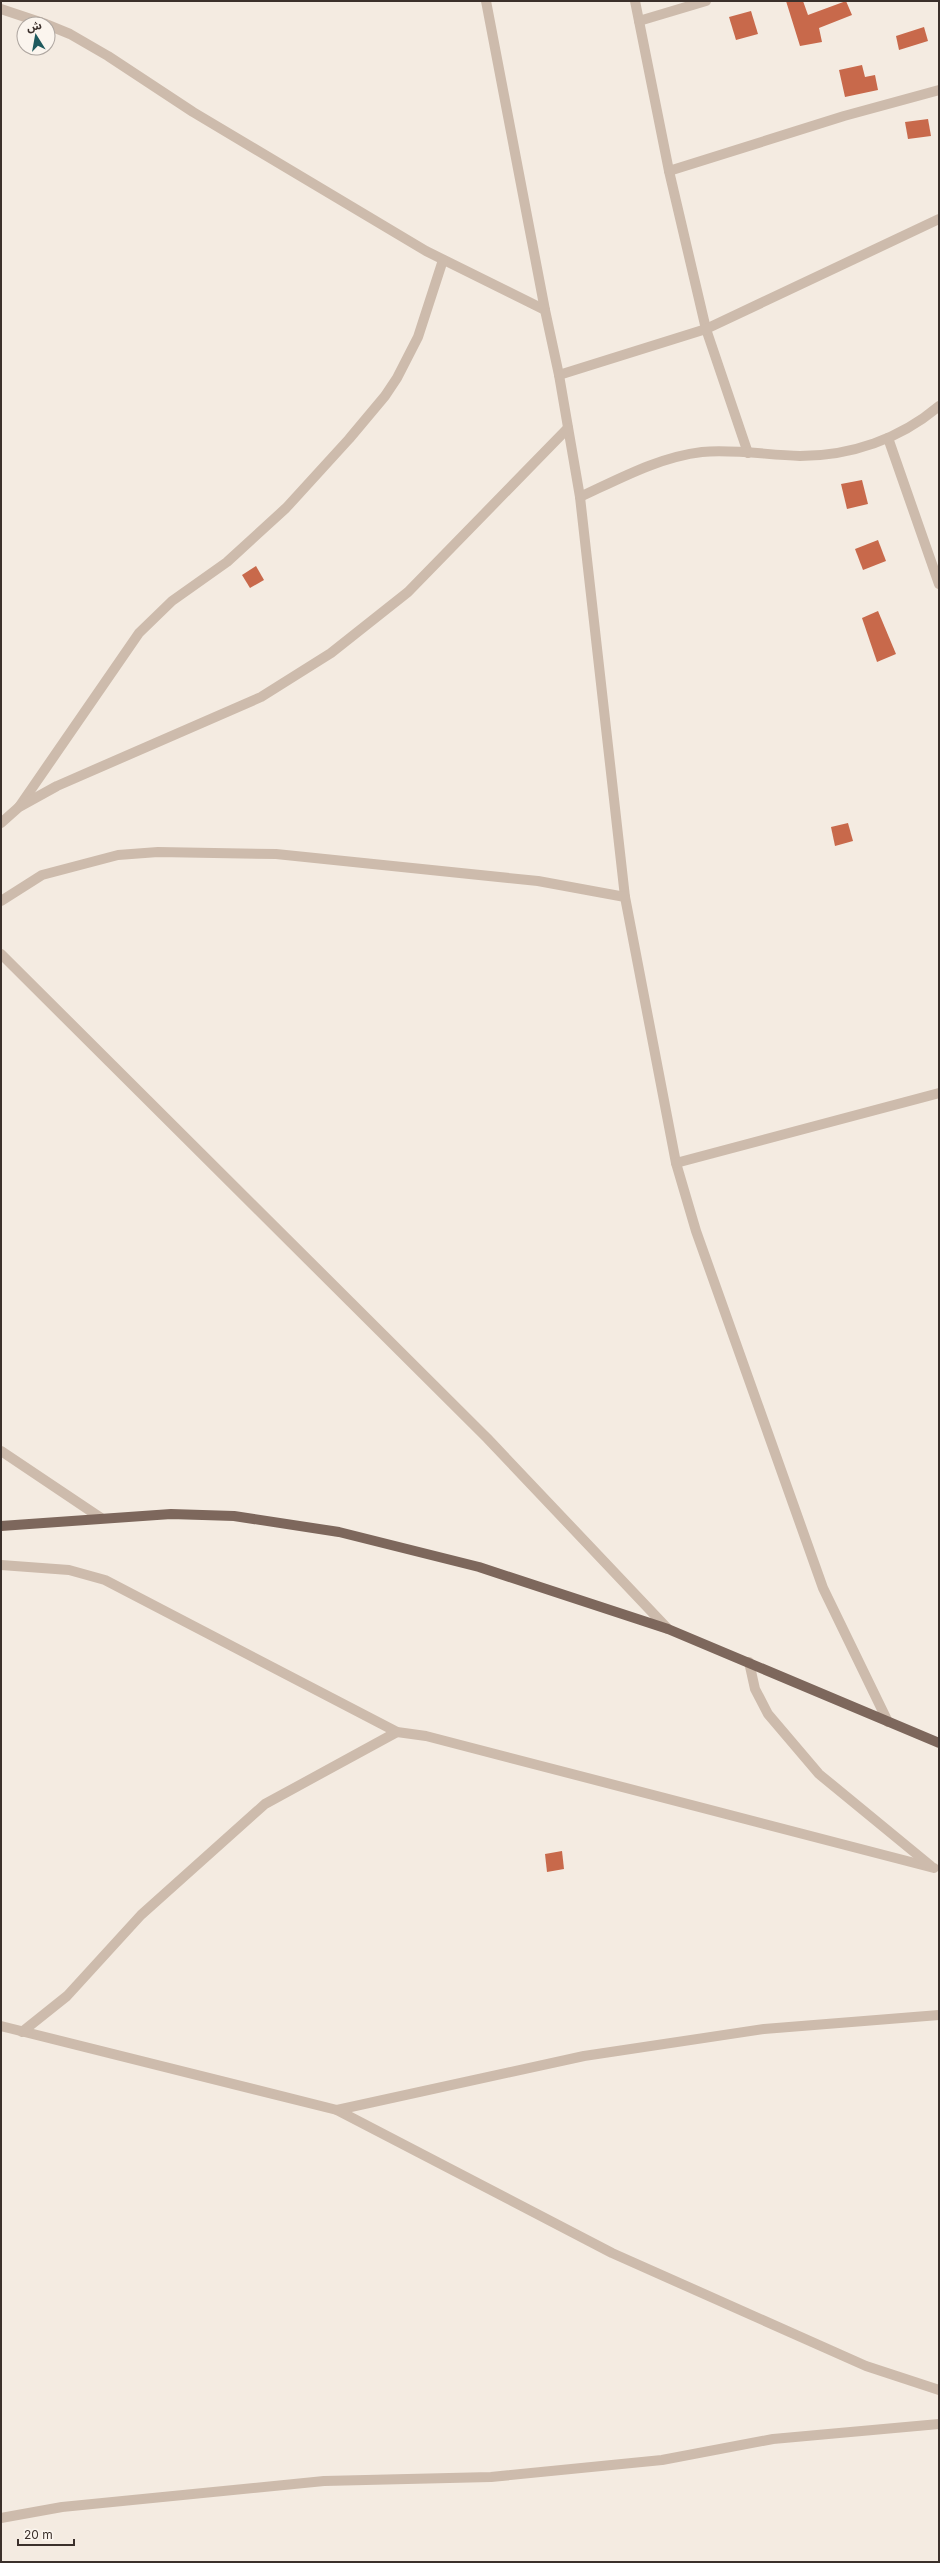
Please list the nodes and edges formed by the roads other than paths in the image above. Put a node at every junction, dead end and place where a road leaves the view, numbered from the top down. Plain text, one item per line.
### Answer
1 (486, 1) edge
2 (635, 1) edge
3 (706, 1) edge
4 (1, 8) edge
5 (24, 16) edge
6 (639, 21) junction
7 (56, 28) edge
8 (939, 90) edge
9 (669, 171) junction
10 (939, 220) edge
11 (443, 260) junction
12 (545, 310) junction
13 (706, 329) junction
14 (559, 375) junction
15 (939, 406) edge
16 (568, 428) junction
17 (888, 438) junction
18 (748, 453) junction
19 (580, 497) junction
20 (939, 584) edge
21 (19, 806) junction
22 (1, 823) edge
23 (625, 897) junction
24 (1, 901) edge
25 (1, 954) edge
26 (939, 1093) edge
27 (676, 1163) junction
28 (1, 1451) edge
29 (101, 1518) junction
30 (1, 1526) edge
31 (1, 1565) edge
32 (668, 1629) junction
33 (749, 1662) junction
34 (888, 1722) junction
35 (397, 1732) junction
36 (939, 1743) edge
37 (937, 1869) edge
38 (939, 2015) edge
39 (1, 2026) edge
40 (22, 2032) junction
41 (337, 2110) junction
42 (939, 2390) edge
43 (939, 2424) edge
44 (1, 2518) edge

1 - 12 street
2 - 6 street
3 - 6 street
4 - 5 street
6 - 9 street
7 - 11 street
8 - 9 street
9 - 13 street
10 - 13 street
11 - 12 street
11 - 21 street
12 - 14 street
13 - 14 street
13 - 18 street
14 - 16 street
15 - 17 street
16 - 19 street
16 - 21 street
17 - 18 street
17 - 20 street
18 - 19 street
19 - 23 street
21 - 22 street
23 - 24 street
23 - 27 street
25 - 32 street
26 - 27 street
27 - 34 street
28 - 29 street
29 - 30 main road
29 - 32 main road
31 - 35 street
32 - 33 main road
33 - 34 main road
33 - 37 street
34 - 36 main road
35 - 37 street
35 - 40 street
38 - 41 street
39 - 40 street
40 - 41 street
41 - 42 street
43 - 44 street

